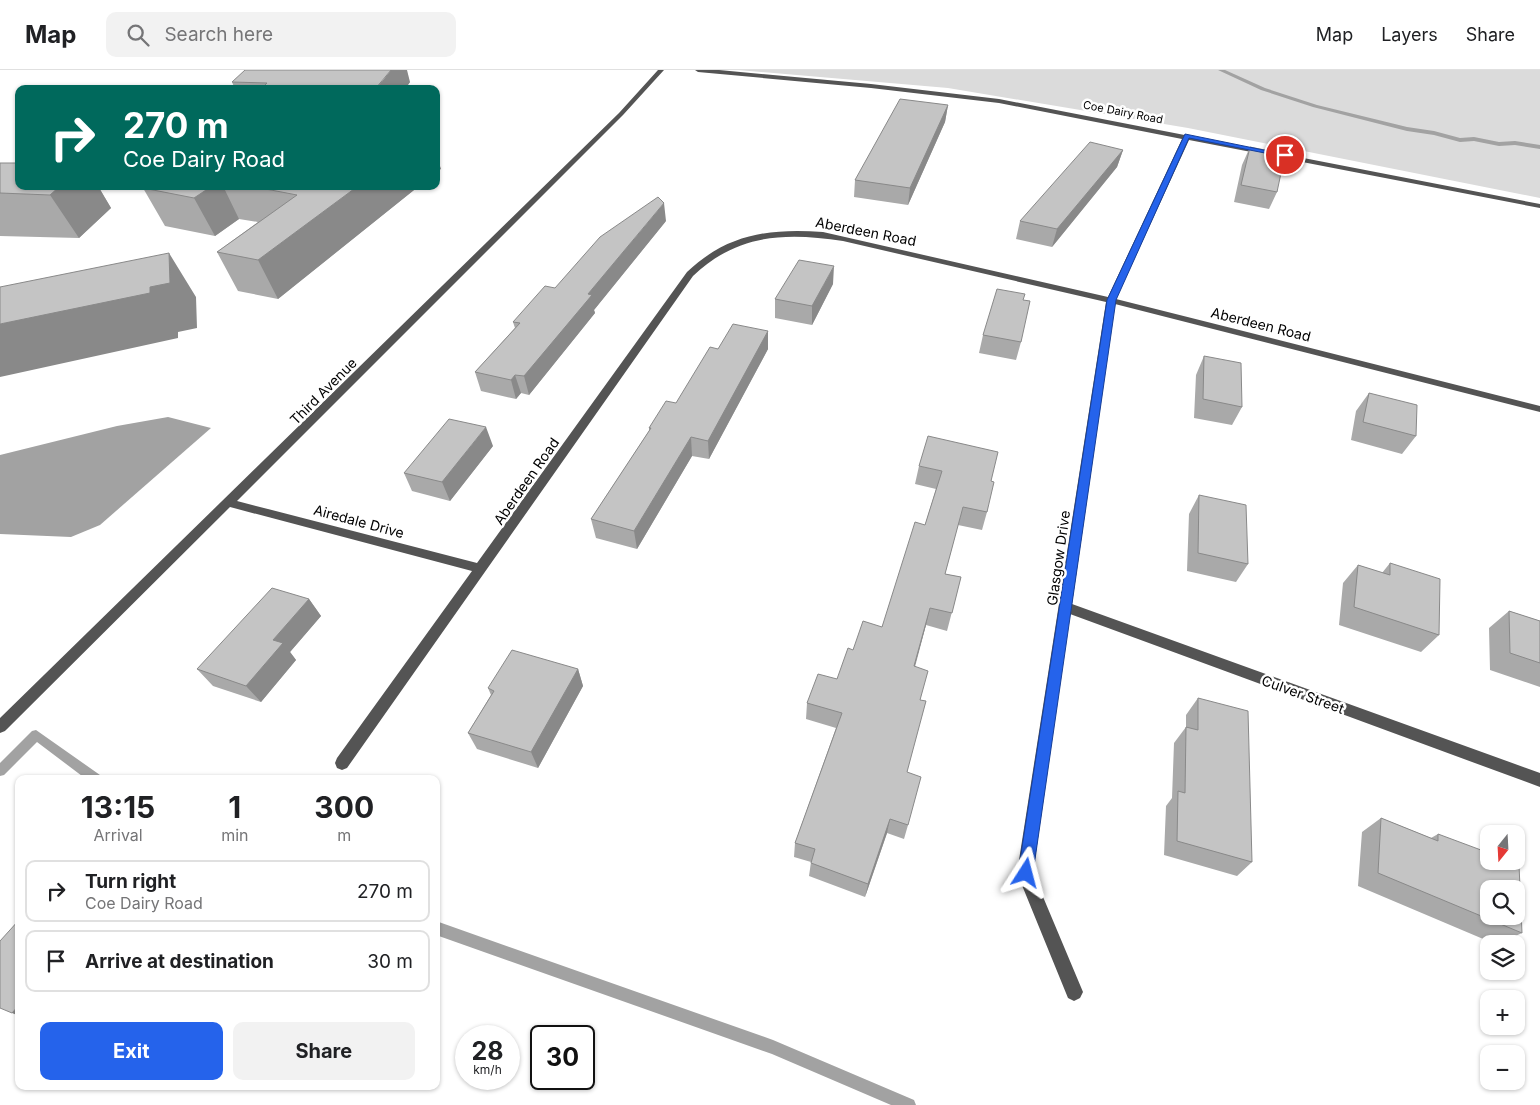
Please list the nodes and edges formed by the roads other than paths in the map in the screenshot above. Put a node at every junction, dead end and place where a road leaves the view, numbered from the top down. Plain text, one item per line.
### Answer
1 (661, 70) edge
2 (698, 70) edge
3 (1187, 136) junction
4 (1540, 206) edge
5 (1111, 300) junction
6 (1540, 409) edge
7 (229, 503) junction
8 (482, 568) junction
9 (1066, 607) junction
10 (0, 727) edge
11 (342, 763) dead end
12 (1540, 780) edge
13 (1074, 992) dead end

1 - 7 street, Third Avenue
2 - 3 street, Coe Dairy Road
3 - 4 street, Coe Dairy Road
3 - 5 street, Glasgow Drive
5 - 6 street, Aberdeen Road
5 - 8 street, Aberdeen Road
5 - 9 street, Glasgow Drive
7 - 8 street, Airedale Drive
7 - 10 street, Third Avenue
8 - 11 street, Aberdeen Road
9 - 12 street, Culver Street
9 - 13 street, Glasgow Drive

